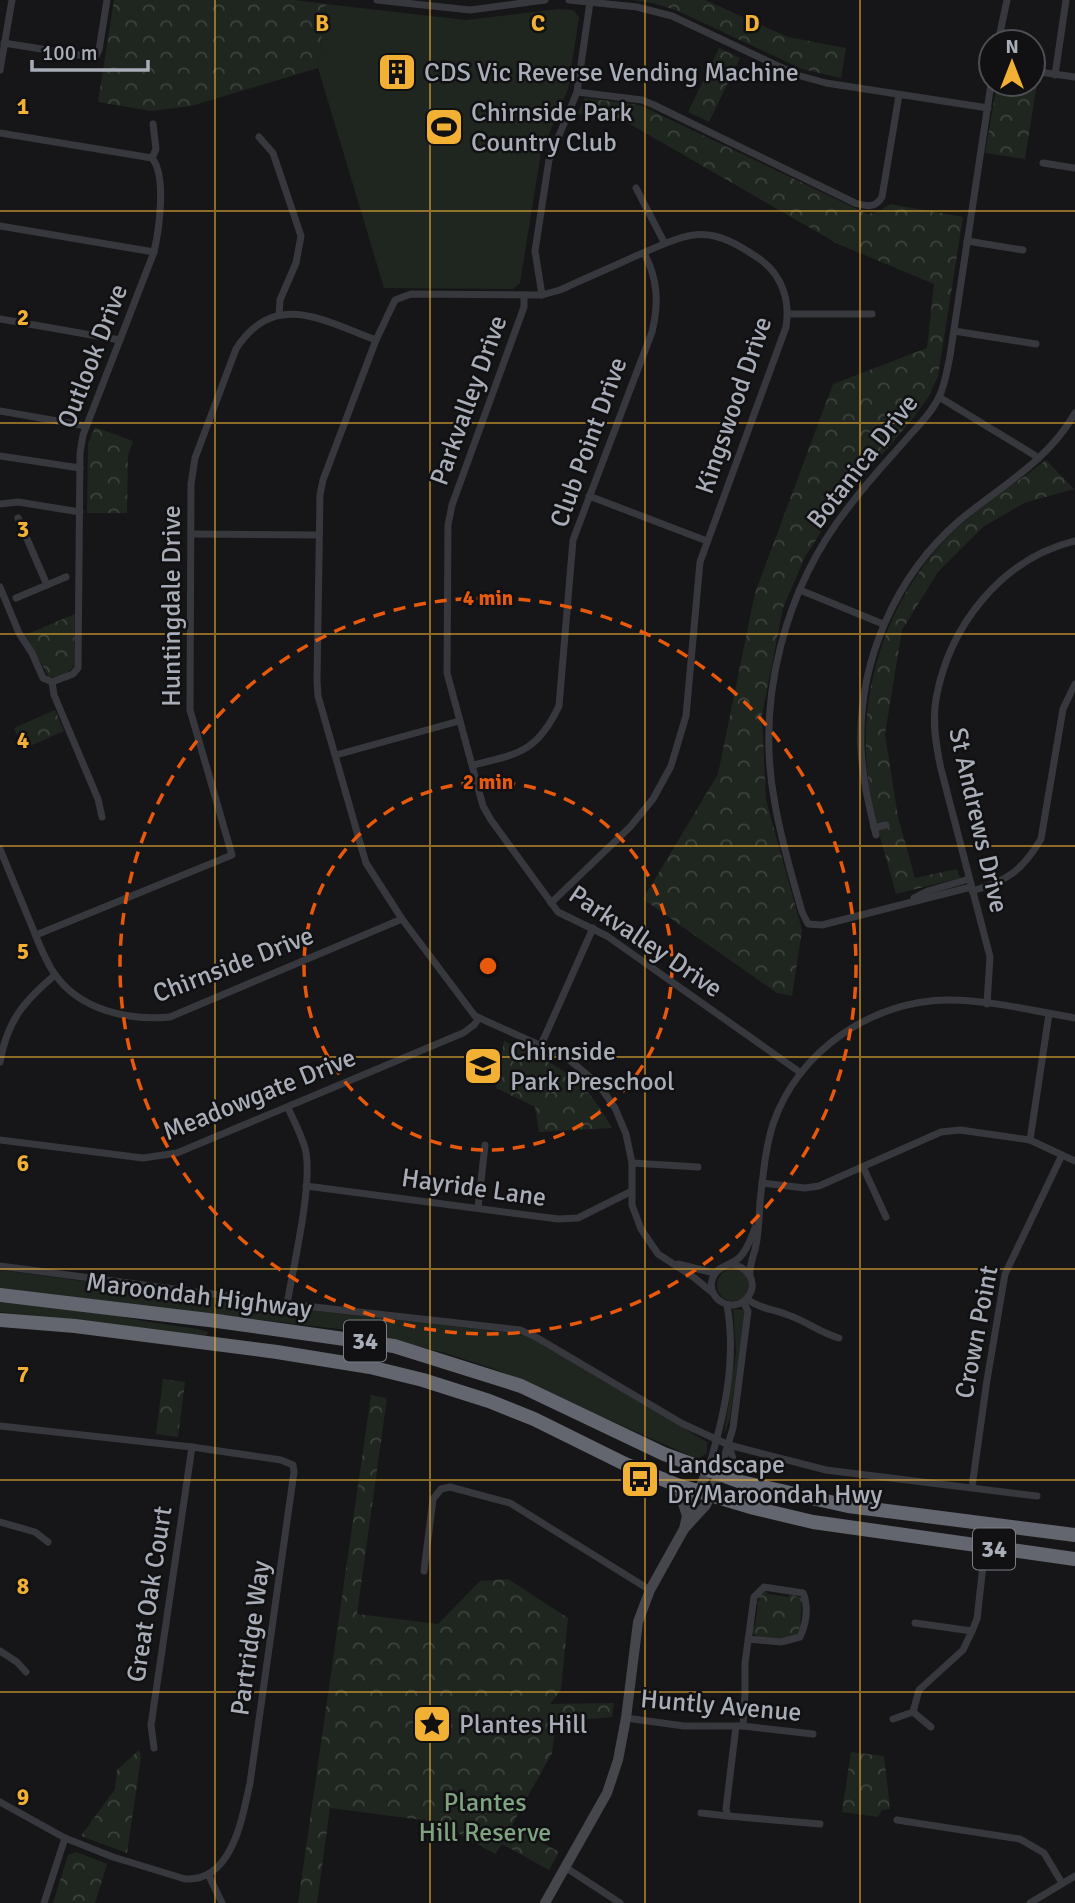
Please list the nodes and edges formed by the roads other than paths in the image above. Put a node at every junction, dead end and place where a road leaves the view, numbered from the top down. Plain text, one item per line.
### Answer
1 (12, 0) edge
2 (107, 0) edge
3 (377, 0) edge
4 (545, 0) edge
5 (569, 0) edge
6 (1007, 0) edge
7 (1066, 0) edge
8 (590, 2) edge
9 (1001, 28) edge
10 (5, 43) junction
11 (0, 71) edge
12 (1047, 74) edge
13 (1055, 75) junction
14 (1075, 77) edge
15 (578, 92) junction
16 (899, 95) junction
17 (989, 98) edge
18 (988, 108) junction
19 (153, 124) dead end
20 (0, 133) edge
21 (259, 137) dead end
22 (152, 158) junction
23 (1043, 163) dead end
24 (1075, 168) edge
25 (636, 188) dead end
26 (0, 226) edge
27 (967, 241) junction
28 (664, 242) junction
29 (1023, 250) dead end
30 (154, 252) junction
31 (644, 253) junction
32 (524, 295) junction
33 (542, 295) junction
34 (788, 314) junction
35 (872, 314) dead end
36 (279, 315) junction
37 (0, 319) edge
38 (954, 331) junction
39 (120, 340) junction
40 (376, 340) junction
41 (1036, 344) dead end
42 (939, 397) junction
43 (0, 411) edge
44 (1075, 413) edge
45 (86, 426) junction
46 (0, 456) edge
47 (1039, 458) junction
48 (80, 468) junction
49 (589, 496) junction
50 (0, 504) edge
51 (80, 512) junction
52 (18, 518) dead end
53 (191, 534) junction
54 (318, 536) junction
55 (707, 541) junction
56 (1075, 541) edge
57 (66, 577) dead end
58 (47, 585) junction
59 (0, 587) edge
60 (800, 590) junction
61 (16, 598) dead end
62 (883, 624) junction
63 (52, 682) junction
64 (1075, 684) edge
65 (459, 721) junction
66 (336, 755) junction
67 (473, 765) junction
68 (102, 817) dead end
69 (886, 825) dead end
70 (0, 849) edge
71 (971, 886) junction
72 (551, 903) junction
73 (402, 919) junction
74 (593, 928) junction
75 (36, 935) junction
76 (55, 975) junction
77 (987, 1004) junction
78 (1049, 1014) junction
79 (479, 1018) junction
80 (1075, 1018) edge
81 (541, 1045) junction
82 (0, 1062) edge
83 (801, 1073) junction
84 (288, 1108) junction
85 (0, 1140) edge
86 (1030, 1140) junction
87 (485, 1145) dead end
88 (1062, 1155) junction
89 (1075, 1161) edge
90 (632, 1163) junction
91 (698, 1167) dead end
92 (863, 1167) junction
93 (762, 1183) junction
94 (306, 1185) junction
95 (630, 1192) junction
96 (478, 1208) junction
97 (886, 1217) dead end
98 (759, 1221) junction
99 (671, 1262) junction
100 (729, 1264) junction
101 (0, 1266) edge
102 (714, 1273) junction
103 (750, 1276) junction
104 (713, 1293) junction
105 (0, 1295) edge
106 (745, 1300) junction
107 (287, 1304) junction
108 (727, 1305) junction
109 (0, 1320) edge
110 (217, 1321) junction
111 (839, 1338) dead end
112 (214, 1345) junction
113 (0, 1426) edge
114 (717, 1440) junction
115 (729, 1445) junction
116 (192, 1447) junction
117 (713, 1472) junction
118 (436, 1481) dead end
119 (740, 1482) junction
120 (677, 1485) junction
121 (972, 1487) junction
122 (441, 1489) junction
123 (705, 1494) junction
124 (1037, 1496) dead end
125 (687, 1516) junction
126 (0, 1522) edge
127 (684, 1529) junction
128 (1075, 1535) edge
129 (48, 1542) dead end
130 (985, 1548) junction
131 (1075, 1559) edge
132 (424, 1571) dead end
133 (650, 1590) junction
134 (915, 1622) dead end
135 (972, 1631) junction
136 (748, 1639) junction
137 (0, 1651) edge
138 (26, 1672) dead end
139 (913, 1712) junction
140 (626, 1718) junction
141 (893, 1719) dead end
142 (739, 1726) junction
143 (931, 1727) dead end
144 (813, 1734) dead end
145 (154, 1748) dead end
146 (0, 1802) edge
147 (701, 1813) dead end
148 (727, 1816) junction
149 (897, 1820) dead end
150 (820, 1824) dead end
151 (65, 1838) junction
152 (565, 1867) junction
153 (209, 1876) junction
154 (1075, 1876) edge
155 (1062, 1883) junction
156 (44, 1903) edge
157 (222, 1903) edge
158 (545, 1903) edge
159 (620, 1903) edge
160 (1030, 1903) edge

1 - 10 street
2 - 10 street
3 - 4 street
5 - 8 street
6 - 9 street
7 - 13 street
8 - 15 street
8 - 16 street
10 - 11 street
12 - 13 street
13 - 14 street
15 - 16 street
15 - 33 street
16 - 18 street
17 - 18 street, Botanica Drive
18 - 27 street, Botanica Drive
19 - 22 street, Outlook Drive
20 - 22 street
21 - 36 street
22 - 30 street, Outlook Drive
23 - 24 street
25 - 28 street
26 - 30 street
27 - 29 street
27 - 38 street, Botanica Drive
28 - 31 street, Kingswood Drive
28 - 34 street, Kingswood Drive
30 - 39 street, Outlook Drive
31 - 33 street, Kingswood Drive
31 - 49 street, Club Point Drive
32 - 33 street, Kingswood Drive
32 - 40 street, Kingswood Drive
32 - 65 street, Parkvalley Drive
34 - 35 street
34 - 55 street, Kingswood Drive
36 - 40 street
36 - 53 street, Huntingdale Drive
37 - 39 street
38 - 41 street
38 - 42 street, Botanica Drive
39 - 45 street, Outlook Drive
40 - 54 street
42 - 47 street
42 - 60 street, Botanica Drive
43 - 45 street
44 - 47 street
45 - 48 street, Outlook Drive
46 - 48 street
47 - 62 street
48 - 51 street, Outlook Drive
49 - 55 street
49 - 67 street, Club Point Drive
50 - 51 street
51 - 63 street, Outlook Drive
52 - 58 street
53 - 54 street
53 - 75 street, Huntingdale Drive
54 - 66 street
55 - 72 street, Kingswood Drive
56 - 71 street, St Andrews Drive
57 - 58 street
58 - 61 street
59 - 63 street
60 - 62 street
60 - 71 street, Botanica Drive
62 - 69 street
63 - 68 street
64 - 71 street, Botanica Drive
65 - 66 street
65 - 67 street, Parkvalley Drive
66 - 73 street
67 - 72 street, Parkvalley Drive
70 - 75 street, Chirnside Drive
71 - 77 street, St Andrews Drive
72 - 74 street, Parkvalley Drive
73 - 76 street, Chirnside Drive
73 - 79 street
74 - 81 street
74 - 83 street, Parkvalley Drive
75 - 76 street, Chirnside Drive
76 - 82 street
77 - 78 street
77 - 83 street
78 - 80 street
78 - 86 street
79 - 81 street
79 - 84 street, Meadowgate Drive
81 - 90 street
83 - 93 street
84 - 85 street, Meadowgate Drive
84 - 94 street
86 - 88 street
86 - 92 street
87 - 96 street
88 - 89 street
88 - 121 street, Crown Point
90 - 91 street
90 - 95 street
92 - 93 street
92 - 97 street
93 - 98 street
94 - 96 street, Hayride Lane
94 - 107 street
95 - 96 street, Hayride Lane
95 - 99 street
98 - 100 street
98 - 103 street
99 - 102 street
99 - 104 street
100 - 102 street
100 - 103 street
101 - 107 street, Maroondah Highway
102 - 104 street
103 - 106 street
104 - 108 street
105 - 110 highway, Maroondah Highway / 34
106 - 108 street
106 - 111 street
106 - 115 street
107 - 114 street, Maroondah Highway
108 - 114 street
109 - 112 highway, Maroondah Highway / 34
110 - 112 highway
110 - 117 highway, Maroondah Highway / 34
112 - 120 highway, Maroondah Highway / 34
113 - 116 street, Partridge Way
114 - 115 street, Maroondah Highway
114 - 117 street
115 - 117 street
115 - 119 street
115 - 121 street, Maroondah Highway
116 - 145 street, Great Oak Court
116 - 153 street, Partridge Way
117 - 119 highway, Maroondah Highway / 34
117 - 123 street
118 - 122 street
119 - 128 highway, Maroondah Highway / 34
120 - 123 highway, Maroondah Highway / 34
120 - 125 street
121 - 124 street, Maroondah Highway
122 - 132 street
122 - 133 street
123 - 125 street
123 - 127 street
123 - 130 highway, Maroondah Highway / 34
125 - 127 street
126 - 129 street
127 - 133 street
130 - 131 highway, Maroondah Highway / 34
130 - 135 street
133 - 140 street
134 - 135 street
135 - 139 street
136 - 136 street
136 - 142 street
137 - 138 street
139 - 141 street
139 - 143 street
140 - 142 street, Huntly Avenue
140 - 152 street
142 - 144 street, Huntly Avenue
142 - 148 street
146 - 151 street
147 - 148 street
148 - 150 street
149 - 155 street
151 - 153 street
151 - 156 street
152 - 158 street
152 - 159 street
153 - 157 street
154 - 155 street
155 - 160 street

